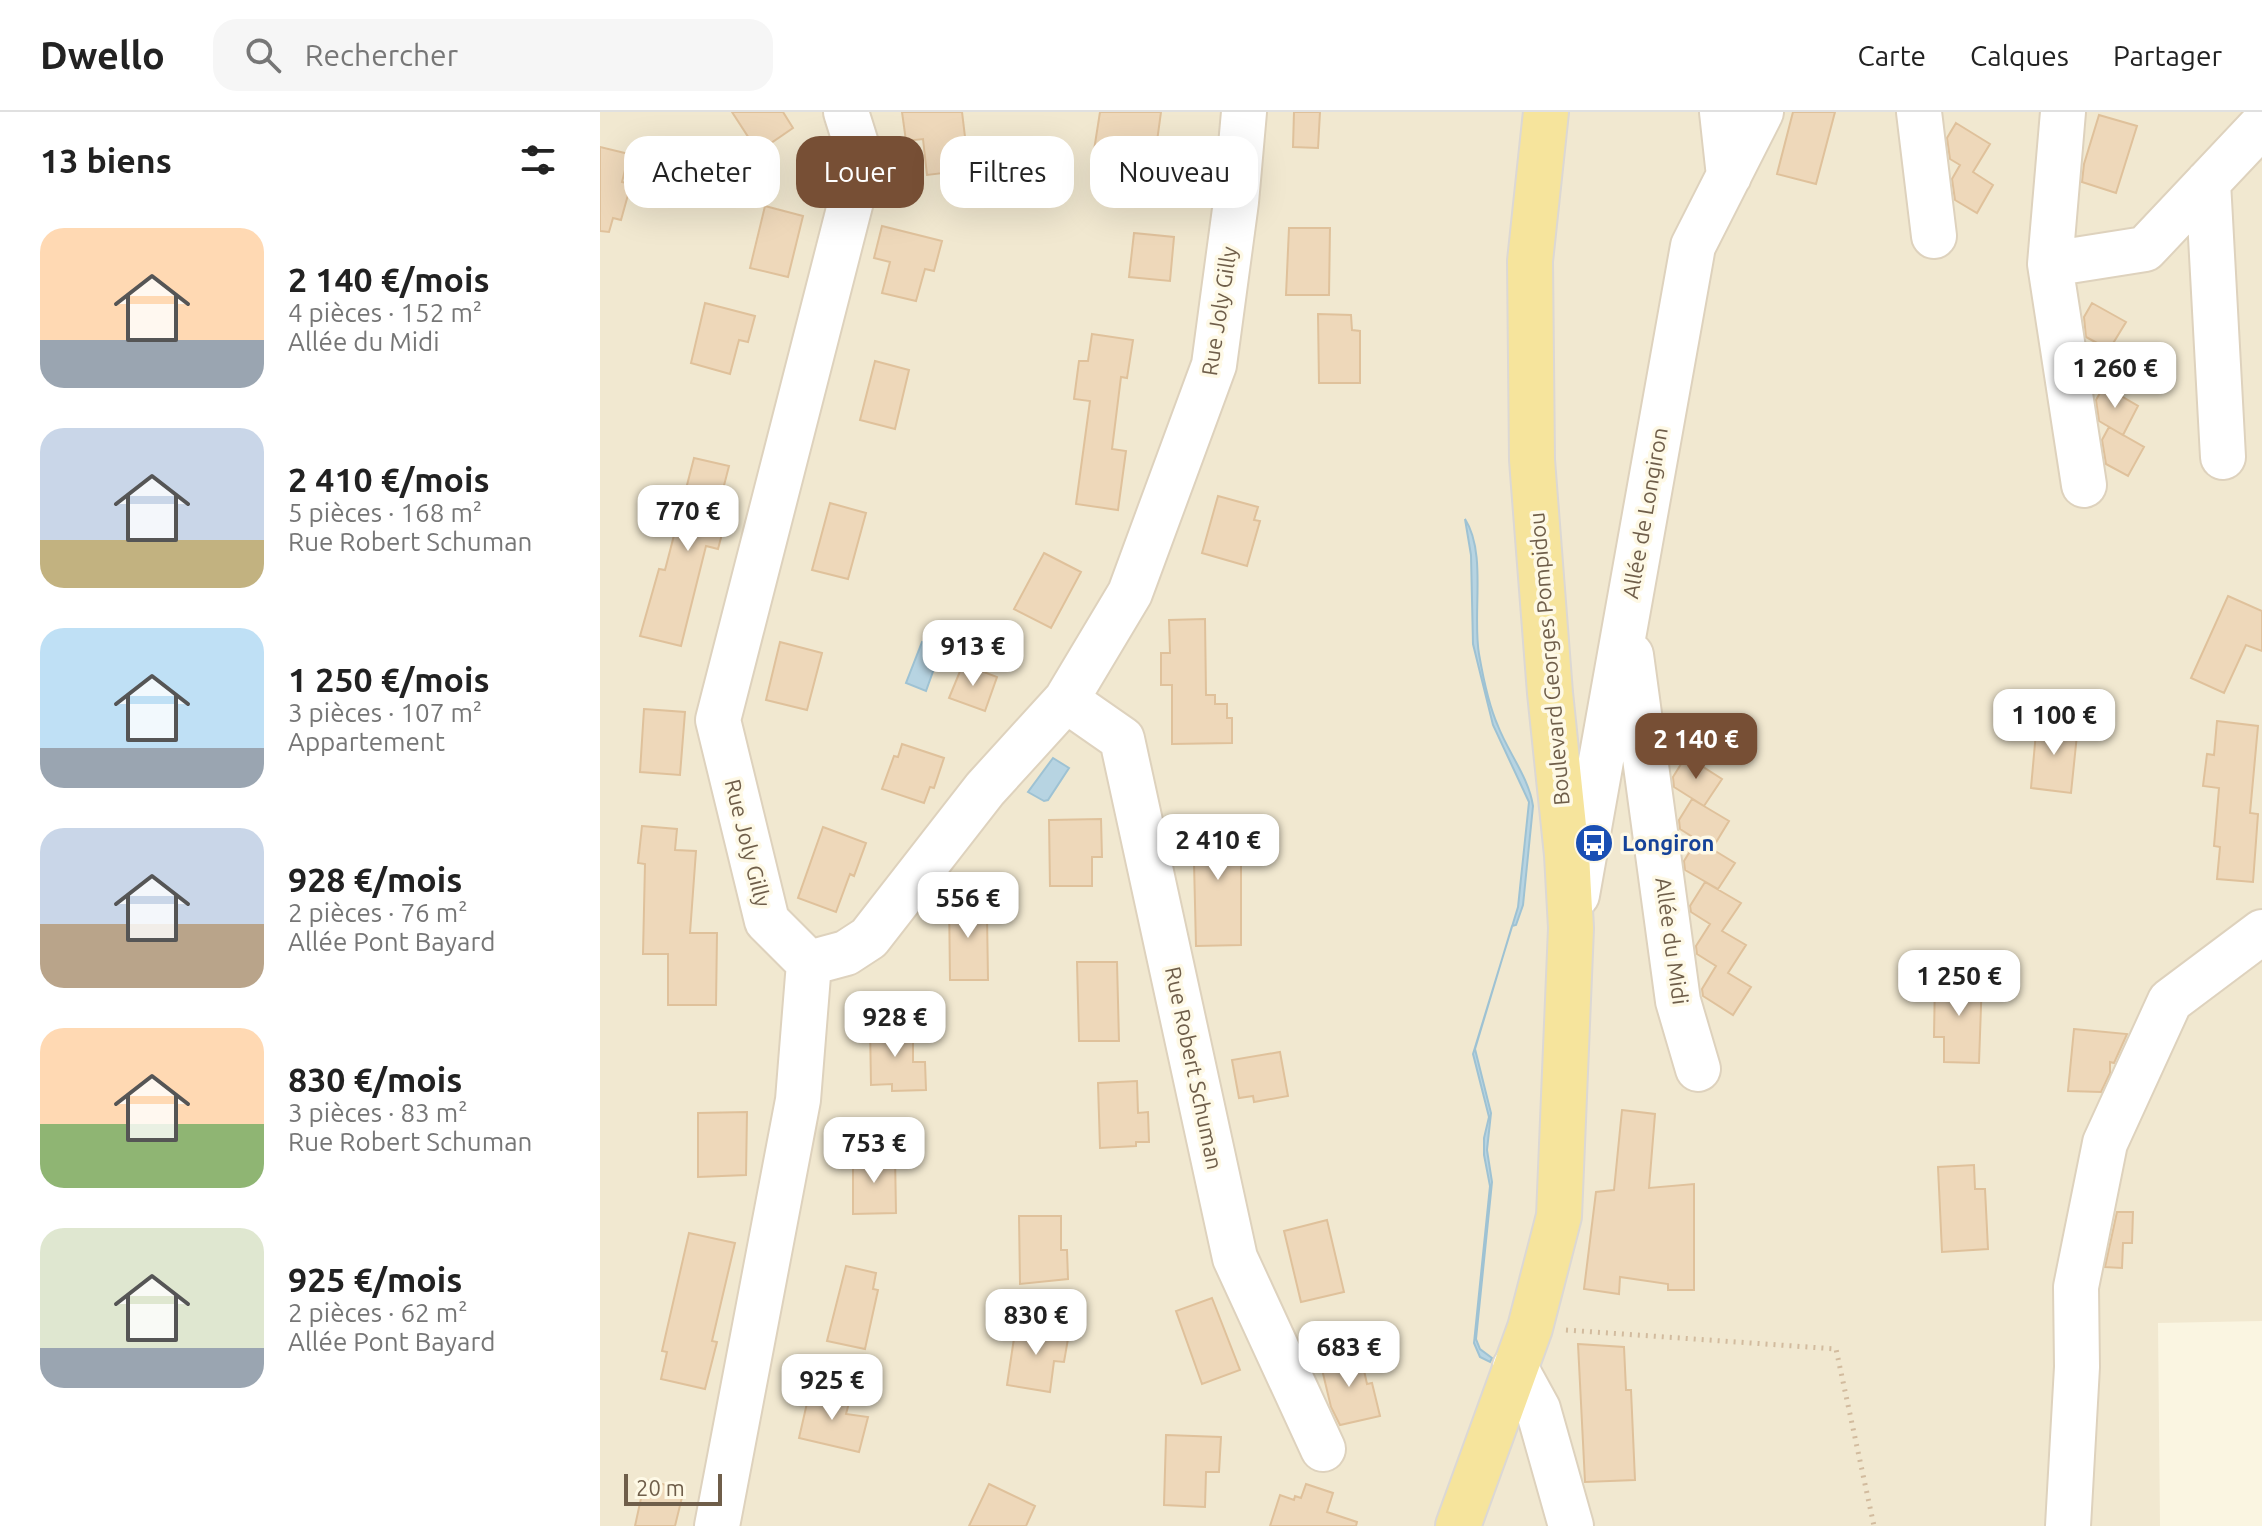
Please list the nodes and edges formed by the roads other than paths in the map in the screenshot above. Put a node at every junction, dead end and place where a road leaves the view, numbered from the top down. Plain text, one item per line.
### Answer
1 (846, 112) edge
2 (1244, 112) edge
3 (1546, 112) edge
4 (1722, 112) edge
5 (1761, 112) edge
6 (1919, 112) edge
7 (2063, 112) edge
8 (2262, 125) edge
9 (1729, 176) junction
10 (2208, 182) junction
11 (1934, 236) dead end
12 (2050, 264) junction
13 (2223, 457) dead end
14 (2084, 485) dead end
15 (1626, 621) junction
16 (1066, 700) junction
17 (1571, 928) junction
18 (2262, 932) edge
19 (809, 963) junction
20 (1698, 1069) dead end
21 (1522, 1347) junction
22 (1323, 1449) dead end
23 (717, 1526) edge
24 (1458, 1526) edge
25 (1571, 1526) edge
26 (2068, 1526) edge

1 - 19 street, Rue Joly Gilly
2 - 16 street, Rue Joly Gilly
3 - 17 main road, Boulevard Georges Pompidou
4 - 9 street
5 - 9 street, Allée de Longiron
6 - 11 street
7 - 12 street
8 - 10 street
9 - 15 street, Allée de Longiron
10 - 12 street
10 - 13 street
12 - 14 street
15 - 17 street, Allée de Longiron
15 - 20 street, Allée du Midi
16 - 19 street, Rue Joly Gilly
16 - 22 street, Rue Robert Schuman
17 - 21 main road, Boulevard Georges Pompidou
18 - 26 street
19 - 23 street
21 - 24 main road, Boulevard Georges Pompidou
21 - 25 street

